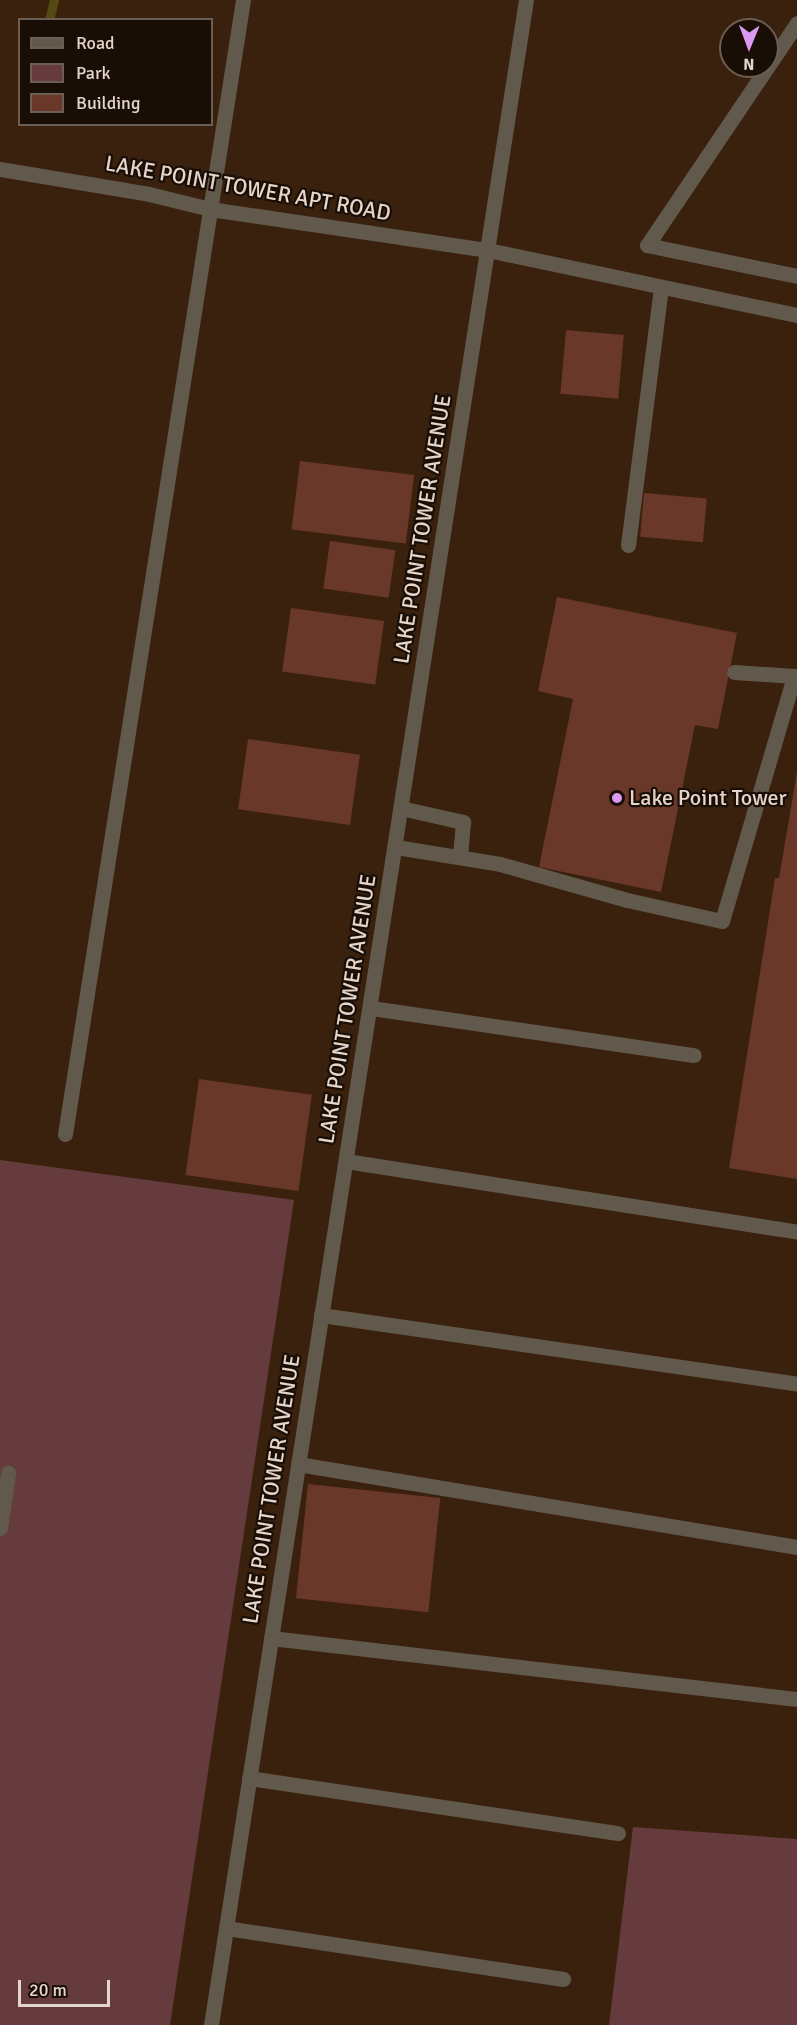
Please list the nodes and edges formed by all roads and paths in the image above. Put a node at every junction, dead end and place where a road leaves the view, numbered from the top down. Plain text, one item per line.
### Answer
1 (243, 0) edge
2 (526, 0) edge
3 (797, 23) edge
4 (0, 170) edge
5 (210, 209) junction
6 (488, 250) junction
7 (797, 276) edge
8 (661, 287) junction
9 (797, 315) edge
10 (628, 545) dead end
11 (734, 672) dead end
12 (401, 808) junction
13 (396, 847) junction
14 (460, 857) junction
15 (371, 1008) junction
16 (694, 1055) dead end
17 (65, 1134) dead end
18 (346, 1161) junction
19 (797, 1232) edge
20 (321, 1315) junction
21 (797, 1384) edge
22 (298, 1464) junction
23 (8, 1473) dead end
24 (0, 1528) edge
25 (797, 1547) edge
26 (271, 1638) junction
27 (797, 1699) edge
28 (249, 1778) junction
29 (618, 1833) dead end
30 (226, 1928) junction
31 (564, 1979) dead end
32 (211, 2025) edge

1 - 5 street
2 - 6 street, LAKE POINT TOWER AVENUE
3 - 7 street
4 - 5 street, LAKE POINT TOWER APT ROAD
5 - 6 street, LAKE POINT TOWER APT ROAD
5 - 17 street
6 - 8 street, LAKE POINT TOWER APT ROAD
6 - 12 street, LAKE POINT TOWER AVENUE
8 - 9 street, LAKE POINT TOWER APT ROAD
8 - 10 street
11 - 14 street
12 - 13 street, LAKE POINT TOWER AVENUE
12 - 14 street
13 - 14 street
13 - 15 street, LAKE POINT TOWER AVENUE
15 - 16 street
15 - 18 street, LAKE POINT TOWER AVENUE
18 - 19 street
18 - 20 street, LAKE POINT TOWER AVENUE
20 - 21 street
20 - 22 street, LAKE POINT TOWER AVENUE
22 - 25 street
22 - 26 street, LAKE POINT TOWER AVENUE
23 - 24 street
26 - 27 street
26 - 28 street, LAKE POINT TOWER AVENUE
28 - 29 street
28 - 30 street, LAKE POINT TOWER AVENUE
30 - 31 street
30 - 32 street, LAKE POINT TOWER AVENUE

